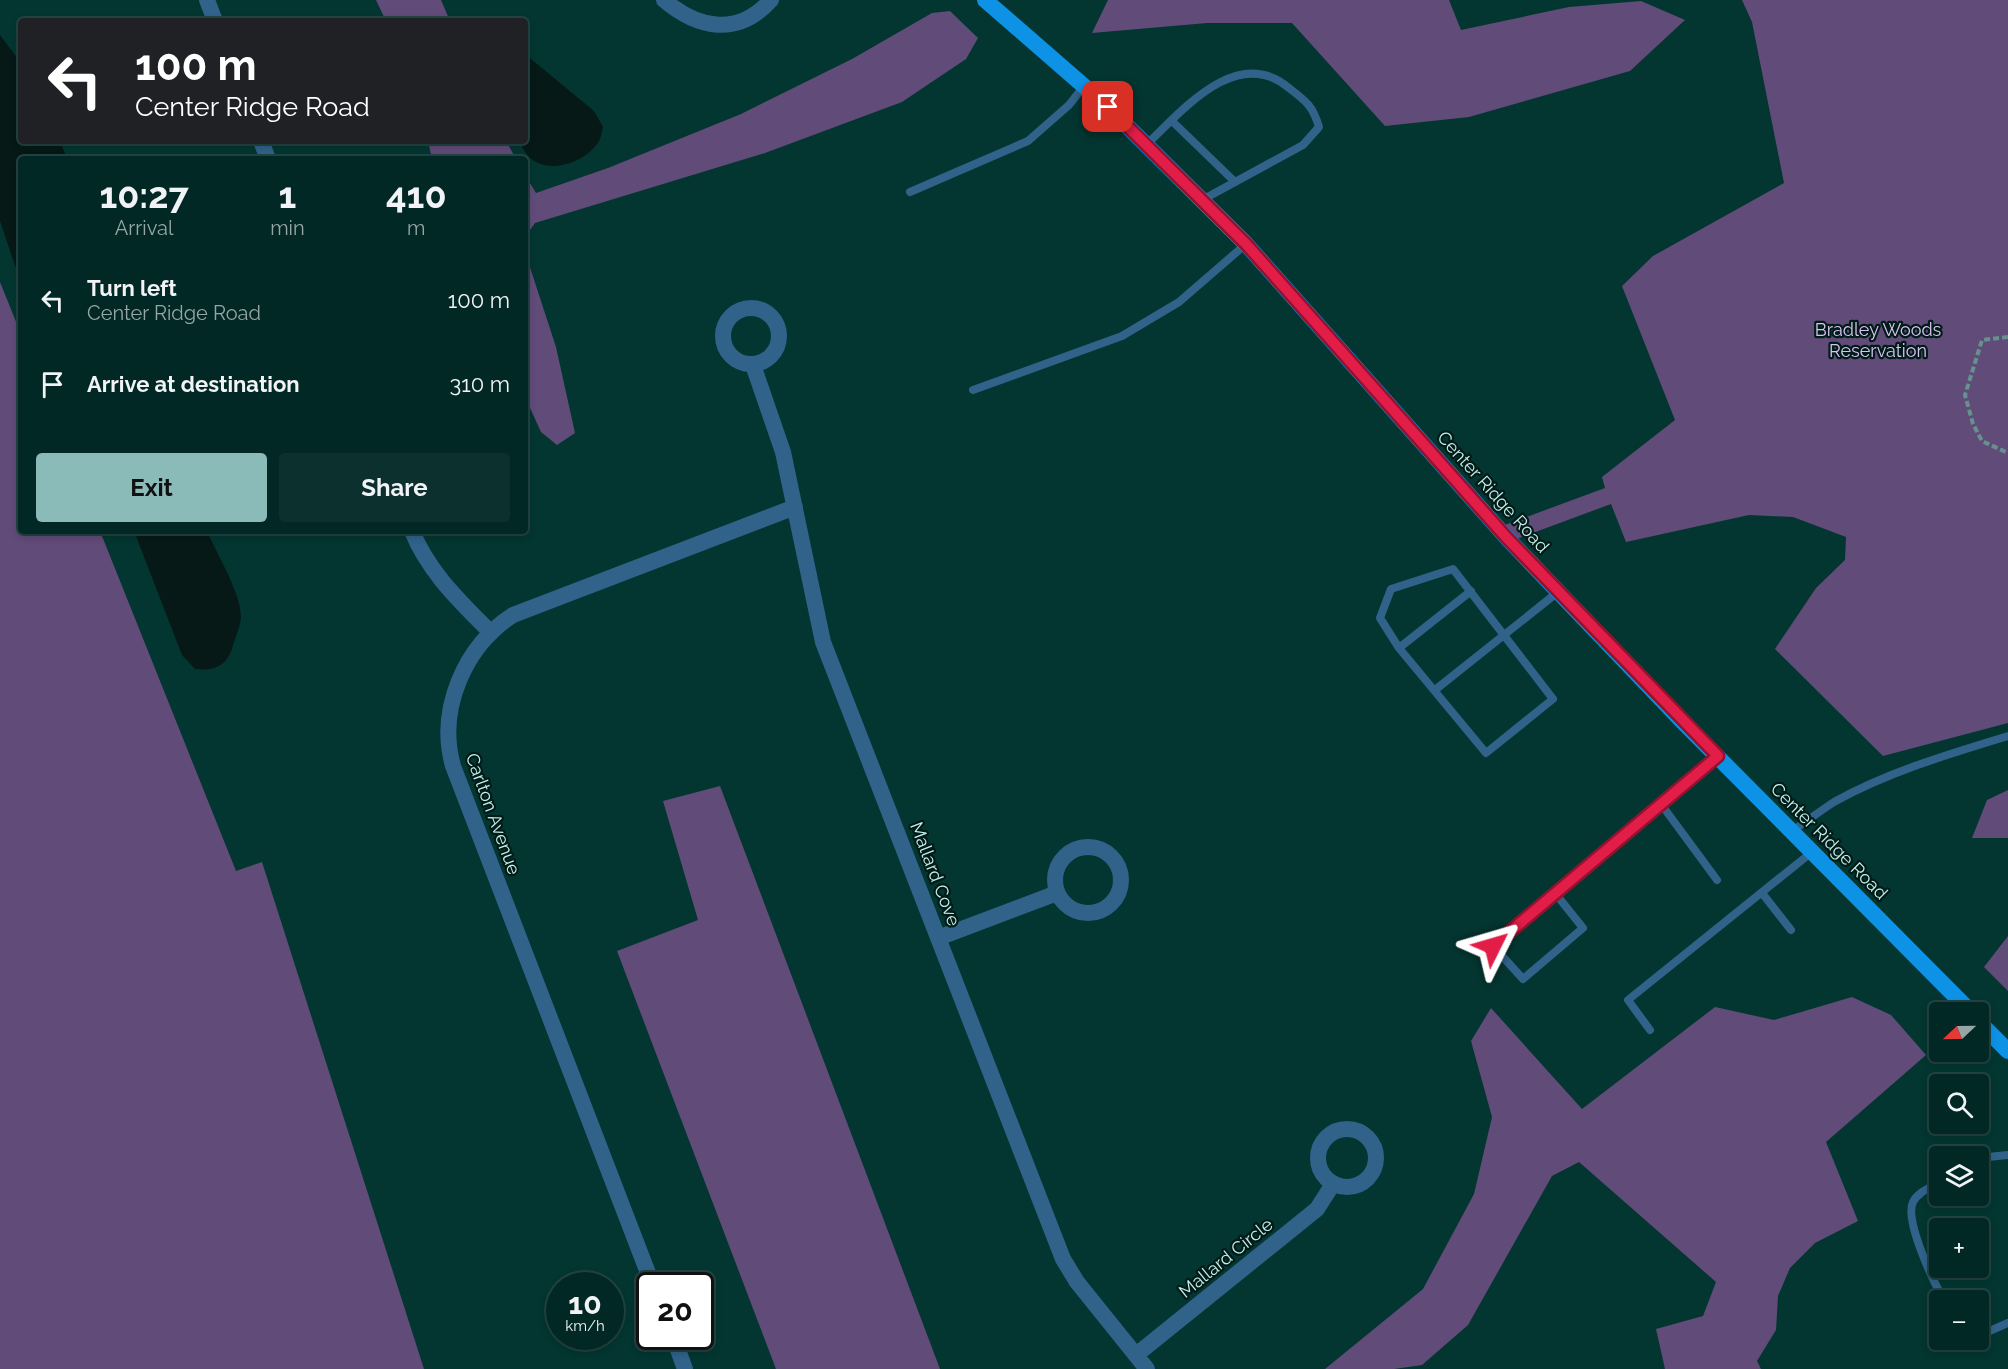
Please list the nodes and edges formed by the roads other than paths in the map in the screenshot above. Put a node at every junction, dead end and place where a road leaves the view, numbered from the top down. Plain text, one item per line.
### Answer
1 (207, 0) edge
2 (664, 0) edge
3 (771, 0) edge
4 (985, 0) edge
5 (214, 18) edge
6 (1084, 86) junction
7 (1172, 121) junction
8 (1146, 146) junction
9 (1235, 182) junction
10 (910, 192) dead end
11 (1202, 200) junction
12 (1246, 244) junction
13 (753, 364) dead end
14 (973, 390) dead end
15 (795, 507) junction
16 (414, 534) edge
17 (1470, 591) junction
18 (1558, 592) junction
19 (491, 633) junction
20 (1504, 634) junction
21 (1399, 648) junction
22 (1435, 690) junction
23 (2008, 736) edge
24 (1718, 756) junction
25 (1661, 804) junction
26 (1792, 831) junction
27 (1812, 852) junction
28 (1717, 880) dead end
29 (1057, 893) junction
30 (1555, 893) junction
31 (1762, 893) junction
32 (1791, 930) dead end
33 (938, 938) junction
34 (1961, 1002) edge
35 (1650, 1030) dead end
36 (1989, 1032) edge
37 (2008, 1051) edge
38 (2008, 1155) edge
39 (1989, 1157) edge
40 (1333, 1184) dead end
41 (1929, 1188) edge
42 (648, 1272) edge
43 (1940, 1290) edge
44 (2008, 1323) edge
45 (1989, 1329) edge
46 (679, 1350) edge
47 (1136, 1355) junction
48 (686, 1369) edge
49 (1147, 1369) edge

1 - 5 street
2 - 3 street
4 - 6 main road, Center Ridge Road
6 - 8 main road, Center Ridge Road
6 - 10 lane
7 - 8 lane
7 - 9 lane
7 - 9 lane
8 - 11 main road, Center Ridge Road
9 - 11 lane
11 - 12 main road, Center Ridge Road
12 - 14 lane
12 - 18 main road, Center Ridge Road
13 - 15 street, Mallard Cove
15 - 19 street, Carlton Avenue
15 - 33 street, Mallard Cove
16 - 19 street
17 - 20 lane
17 - 21 lane
17 - 21 lane
18 - 20 lane
18 - 24 main road, Center Ridge Road
19 - 42 street, Carlton Avenue
20 - 22 lane
20 - 22 lane
21 - 22 lane
23 - 26 lane
24 - 25 lane
24 - 26 main road, Center Ridge Road
25 - 28 lane
25 - 30 lane
26 - 27 main road, Center Ridge Road
27 - 31 lane
27 - 34 main road, Center Ridge Road
29 - 29 street
29 - 33 street
30 - 30 lane
31 - 32 lane
31 - 35 lane
33 - 47 street, Mallard Cove
36 - 37 main road
38 - 39 lane
40 - 47 street, Mallard Circle
41 - 43 lane
44 - 45 lane
46 - 48 street
47 - 49 street, Mallard Cove

